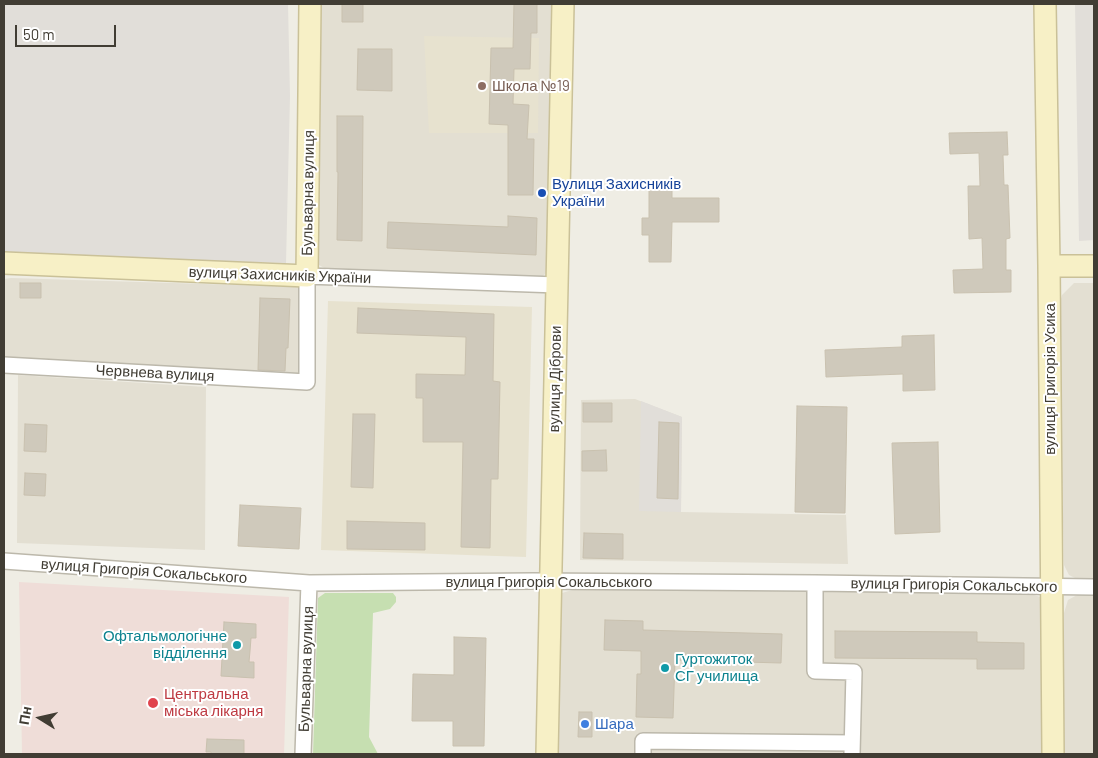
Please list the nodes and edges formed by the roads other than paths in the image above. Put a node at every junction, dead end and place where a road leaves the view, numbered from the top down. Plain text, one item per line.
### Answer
1 (310, 4) edge
2 (564, 4) edge
3 (1045, 4) edge
4 (4, 263) edge
5 (1050, 266) junction
6 (1094, 266) edge
7 (307, 276) junction
8 (557, 285) junction
9 (4, 365) edge
10 (307, 382) joint
11 (4, 561) edge
12 (551, 582) junction
13 (309, 583) junction
14 (815, 583) junction
15 (1051, 587) junction
16 (1094, 587) edge
17 (852, 748) edge
18 (303, 754) edge
19 (548, 754) edge
20 (643, 754) edge
21 (1053, 754) edge

1 - 7 street, Бульварна вулиця
2 - 8 street, вулиця Діброви
3 - 5 street, вулиця Григорія Усика
4 - 7 street, вулиця Захисників України
5 - 6 street
5 - 15 street, вулиця Григорія Усика
7 - 8 street, вулиця Захисників України
7 - 10 street, Бульварна вулиця
8 - 12 street, вулиця Діброви
9 - 10 street, Червнева вулиця
11 - 13 street, вулиця Григорія Сокальського
12 - 13 street, вулиця Григорія Сокальського
12 - 14 street, вулиця Григорія Сокальського
12 - 19 street, вулиця Діброви
13 - 18 street, Бульварна вулиця
14 - 15 street, вулиця Григорія Сокальського
14 - 17 street
15 - 16 street, вулиця Григорія Сокальського
15 - 21 street, вулиця Григорія Усика
17 - 20 street

